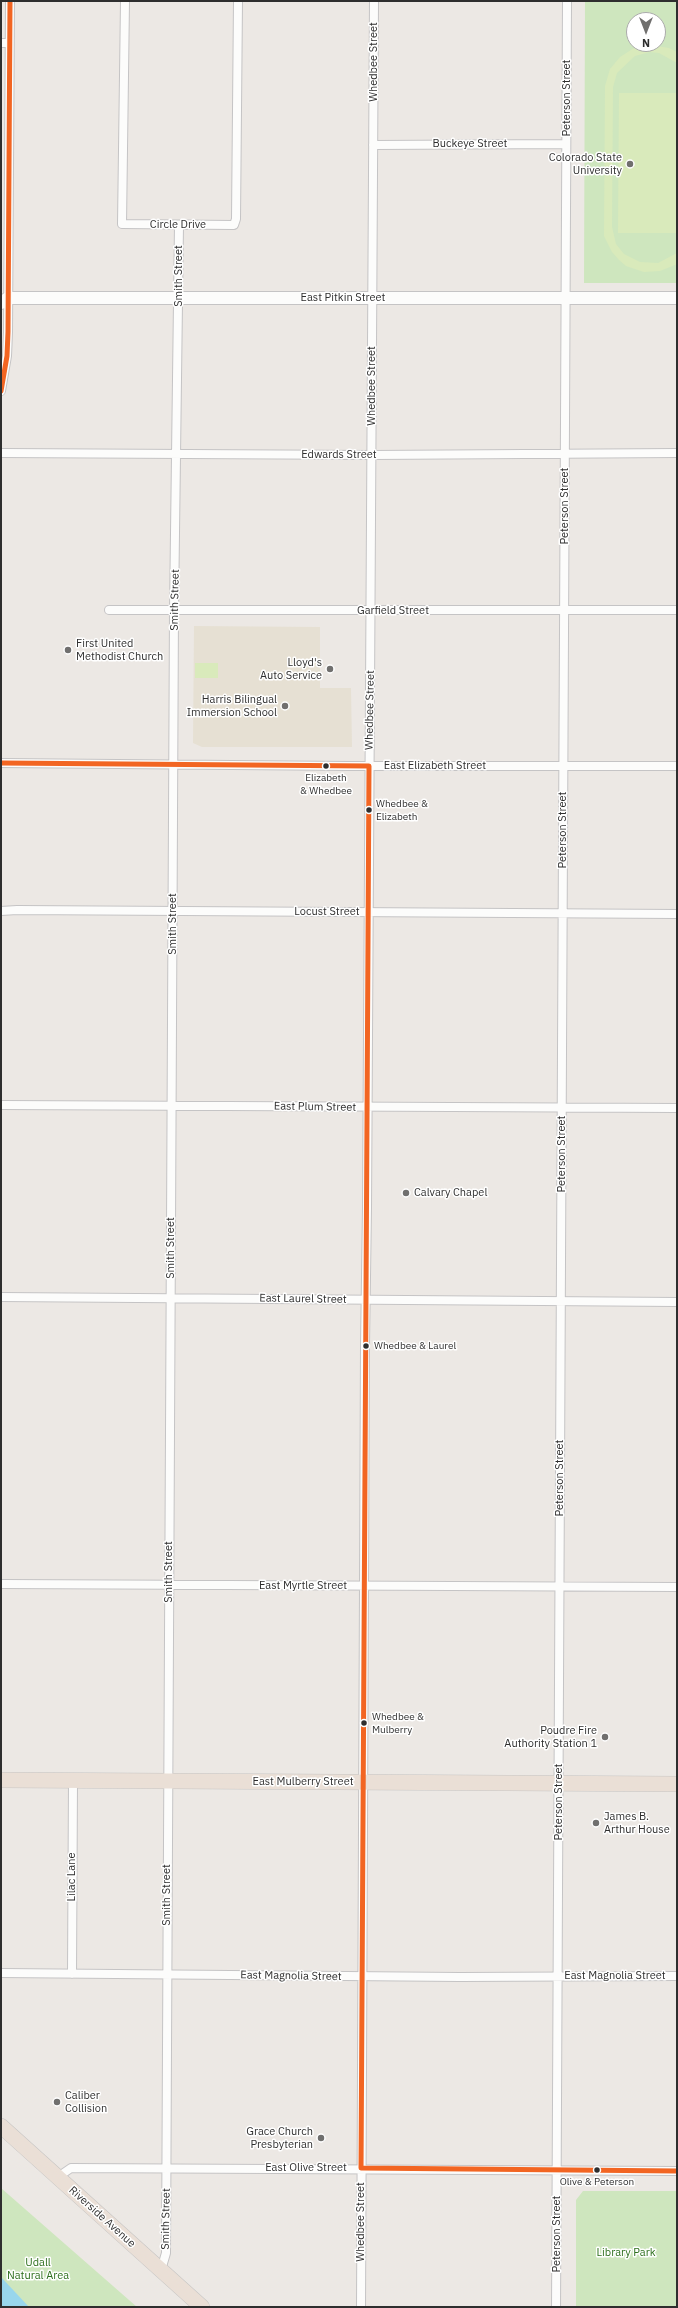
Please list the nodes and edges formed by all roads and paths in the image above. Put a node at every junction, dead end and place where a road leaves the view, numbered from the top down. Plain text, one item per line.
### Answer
1 (10, 1) edge
2 (125, 1) edge
3 (238, 1) edge
4 (374, 1) edge
5 (567, 1) edge
6 (5, 43) edge
7 (566, 144) junction
8 (373, 145) junction
9 (179, 225) junction
10 (566, 297) junction
11 (3, 298) edge
12 (179, 298) junction
13 (373, 298) junction
14 (677, 298) edge
15 (1, 391) edge
16 (1, 453) edge
17 (565, 453) junction
18 (677, 453) edge
19 (177, 454) junction
20 (372, 455) junction
21 (109, 610) dead end
22 (174, 610) junction
23 (564, 610) junction
24 (677, 610) edge
25 (372, 611) junction
26 (1, 762) edge
27 (175, 765) junction
28 (369, 766) junction
29 (563, 766) junction
30 (677, 766) edge
31 (173, 911) junction
32 (1, 912) edge
33 (369, 912) junction
34 (562, 913) junction
35 (677, 914) edge
36 (1, 1105) edge
37 (172, 1106) junction
38 (368, 1108) junction
39 (562, 1108) junction
40 (677, 1108) edge
41 (1, 1297) edge
42 (170, 1298) junction
43 (366, 1300) junction
44 (561, 1301) junction
45 (677, 1302) edge
46 (1, 1584) edge
47 (169, 1585) junction
48 (363, 1586) junction
49 (560, 1587) junction
50 (677, 1587) edge
51 (1, 1780) edge
52 (73, 1781) junction
53 (168, 1781) junction
54 (362, 1782) junction
55 (559, 1784) junction
56 (677, 1784) edge
57 (1, 1973) edge
58 (72, 1974) junction
59 (167, 1975) junction
60 (362, 1976) junction
61 (558, 1976) junction
62 (677, 1976) edge
63 (1, 2126) edge
64 (166, 2168) junction
65 (360, 2168) junction
66 (557, 2170) junction
67 (677, 2171) edge
68 (58, 2177) junction
69 (161, 2270) junction
70 (202, 2307) edge
71 (361, 2307) edge
72 (556, 2307) edge

1 - 6 street
2 - 9 street, Circle Drive
3 - 9 street, Circle Drive
4 - 8 street, Whedbee Street
5 - 7 street, Peterson Street
6 - 11 street
7 - 8 street, Buckeye Street
7 - 10 street, Peterson Street
8 - 13 street, Whedbee Street
9 - 12 street, Smith Street
10 - 13 street, East Pitkin Street
10 - 14 street, East Pitkin Street
10 - 17 street, Peterson Street
11 - 12 street, East Pitkin Street
11 - 15 street
12 - 13 street, East Pitkin Street
12 - 19 street, Smith Street
13 - 20 street, Whedbee Street
16 - 19 street, Edwards Street
17 - 18 street, Edwards Street
17 - 20 street, Edwards Street
17 - 23 street, Peterson Street
19 - 20 street, Edwards Street
19 - 22 street, Smith Street
20 - 25 street, Whedbee Street
21 - 22 street, Garfield Street
22 - 25 street, Garfield Street
22 - 27 street, Smith Street
23 - 24 street, Garfield Street
23 - 25 street, Garfield Street
23 - 29 street, Peterson Street
25 - 28 street, Whedbee Street
26 - 27 street, East Elizabeth Street
27 - 28 street, East Elizabeth Street
27 - 31 street, Smith Street
28 - 29 street, East Elizabeth Street
28 - 33 street, Whedbee Street
29 - 30 street, East Elizabeth Street
29 - 34 street, Peterson Street
31 - 32 street, Locust Street
31 - 33 street, Locust Street
31 - 37 street, Smith Street
33 - 34 street, Locust Street
33 - 38 street, Whedbee Street
34 - 35 street, Locust Street
34 - 39 street, Peterson Street
36 - 37 street, East Plum Street
37 - 38 street, East Plum Street
37 - 42 street, Smith Street
38 - 39 street, East Plum Street
38 - 43 street, Whedbee Street
39 - 40 street, East Plum Street
39 - 44 street, Peterson Street
41 - 42 street, East Laurel Street
42 - 43 street, East Laurel Street
42 - 47 street, Smith Street
43 - 44 street, East Laurel Street
43 - 48 street, Whedbee Street
44 - 45 street, East Laurel Street
44 - 49 street, Peterson Street
46 - 47 street, East Myrtle Street
47 - 48 street, East Myrtle Street
47 - 53 street, Smith Street
48 - 49 street, East Myrtle Street
48 - 54 street, Whedbee Street
49 - 50 street, East Myrtle Street
49 - 55 street, Peterson Street
51 - 52 highway, East Mulberry Street
52 - 53 highway, East Mulberry Street
52 - 58 street, Lilac Lane
53 - 54 highway, East Mulberry Street
53 - 59 street, Smith Street
54 - 55 highway, East Mulberry Street
54 - 60 street, Whedbee Street
55 - 56 highway, East Mulberry Street
55 - 61 street, Peterson Street
57 - 58 street, East Magnolia Street
58 - 59 street, East Magnolia Street
59 - 60 street, East Magnolia Street
59 - 64 street, Smith Street
60 - 61 street, East Magnolia Street
60 - 65 street, Whedbee Street
61 - 62 street, East Magnolia Street
61 - 66 street, Peterson Street
63 - 68 highway, Riverside Avenue
64 - 65 street, East Olive Street
64 - 68 street, East Olive Street
64 - 69 street, Smith Street
65 - 66 street, East Olive Street
65 - 71 street, Whedbee Street
66 - 67 street, East Olive Street
66 - 72 street, Peterson Street
68 - 69 highway, Riverside Avenue
69 - 70 highway, Riverside Avenue

